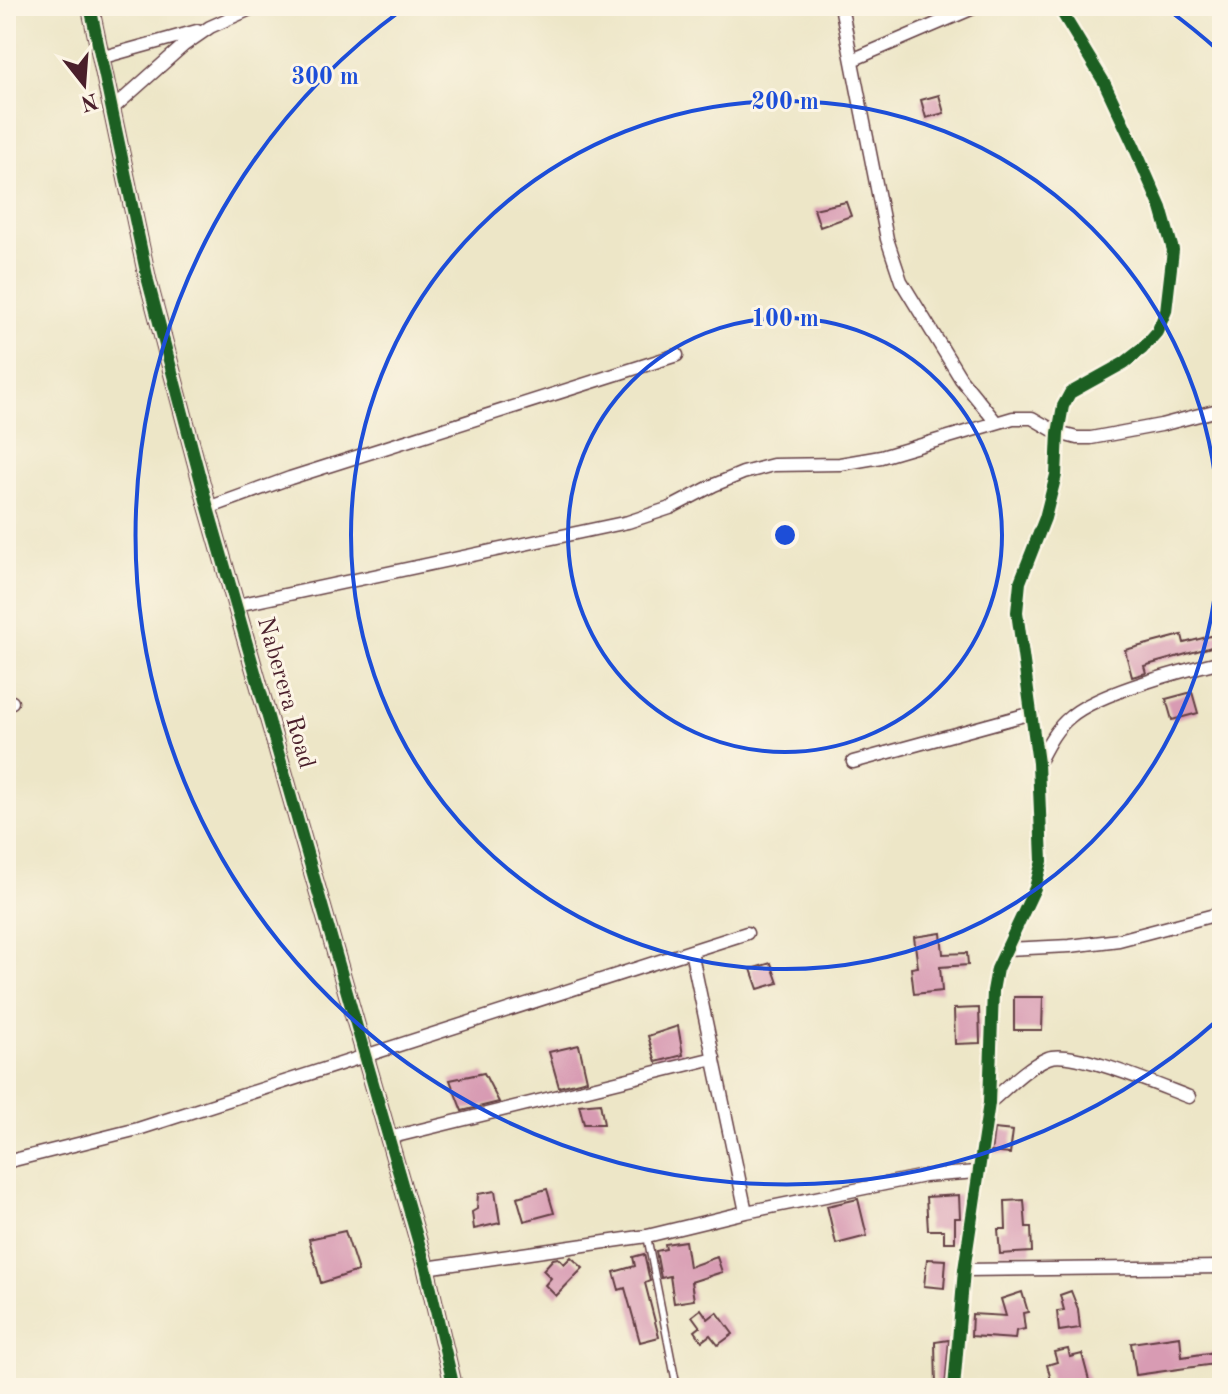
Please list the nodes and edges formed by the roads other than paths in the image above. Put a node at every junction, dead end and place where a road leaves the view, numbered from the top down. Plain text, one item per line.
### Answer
1 (90, 6) edge
2 (257, 6) edge
3 (841, 6) edge
4 (978, 6) edge
5 (1058, 6) edge
6 (210, 27) junction
7 (100, 58) junction
8 (852, 60) junction
9 (110, 111) junction
10 (677, 355) dead end
11 (1222, 409) edge
12 (995, 421) junction
13 (1058, 433) junction
14 (208, 508) junction
15 (237, 605) junction
16 (1222, 661) edge
17 (1032, 713) junction
18 (853, 762) dead end
19 (1038, 763) junction
20 (1222, 913) edge
21 (747, 933) dead end
22 (1006, 949) junction
23 (691, 951) junction
24 (366, 1054) junction
25 (714, 1058) junction
26 (1189, 1097) dead end
27 (989, 1103) junction
28 (388, 1138) junction
29 (6, 1162) edge
30 (977, 1172) junction
31 (746, 1212) junction
32 (647, 1236) junction
33 (1222, 1267) edge
34 (426, 1268) junction
35 (964, 1270) junction
36 (454, 1388) edge
37 (677, 1388) edge
38 (954, 1388) edge

1 - 7 street, Naberera Road
2 - 6 street
3 - 8 street
4 - 8 street
5 - 13 street
6 - 7 street
6 - 9 street
7 - 9 street, Naberera Road
8 - 12 street
9 - 14 street, Naberera Road
10 - 14 street
11 - 13 street
12 - 13 street
12 - 15 street
13 - 17 street
14 - 15 street, Naberera Road
15 - 24 street, Naberera Road
16 - 19 street
17 - 18 street
17 - 19 street
19 - 22 street
20 - 22 street
21 - 23 street
22 - 27 street
23 - 24 street
23 - 25 street
24 - 28 street, Naberera Road
24 - 29 street
25 - 28 street
25 - 31 street
26 - 27 street
27 - 30 street
28 - 34 street, Naberera Road
30 - 31 street
30 - 35 street
31 - 32 street
32 - 34 street
32 - 37 lane
33 - 35 street
34 - 36 street, Naberera Road
35 - 38 street

